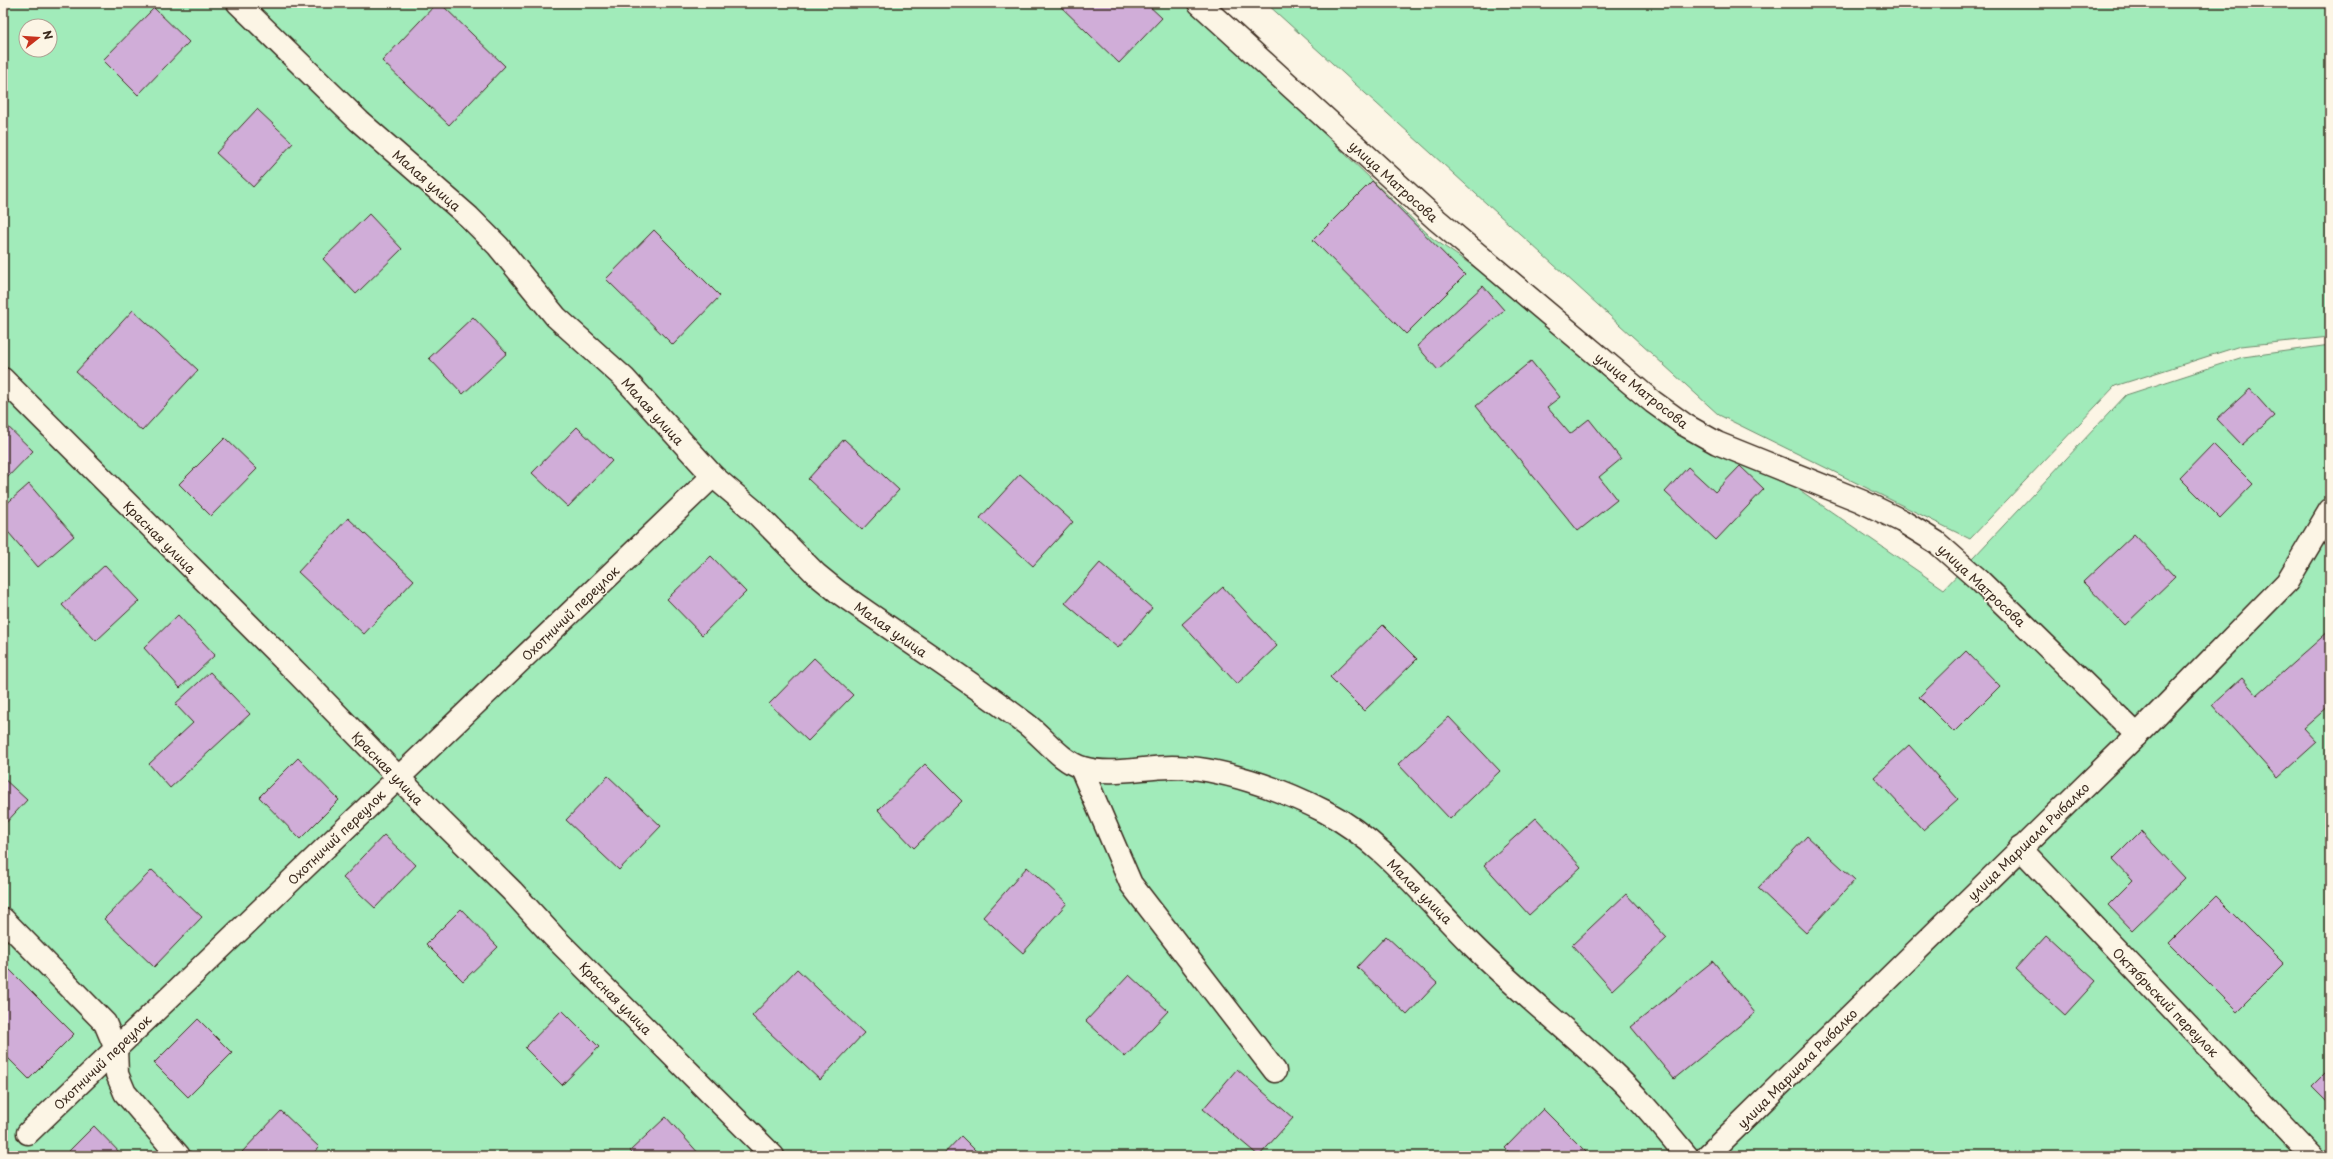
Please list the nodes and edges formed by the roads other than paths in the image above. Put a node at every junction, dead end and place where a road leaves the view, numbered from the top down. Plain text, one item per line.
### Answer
1 (238, 3) edge
2 (1199, 3) edge
3 (3, 379) edge
4 (713, 476) junction
5 (2330, 510) edge
6 (2137, 735) junction
7 (1081, 768) junction
8 (398, 777) junction
9 (2020, 848) junction
10 (3, 919) edge
11 (116, 1049) junction
12 (1275, 1071) dead end
13 (28, 1132) dead end
14 (179, 1156) edge
15 (774, 1156) edge
16 (1687, 1156) edge
17 (1707, 1156) edge
18 (2312, 1156) edge

1 - 4 street, Малая улица
2 - 6 street, улица Матросова
3 - 8 street, Красная улица
4 - 7 street, Малая улица
4 - 8 street, Охотничий переулок
5 - 6 street, улица Маршала Рыбалко
6 - 9 street, улица Маршала Рыбалко
7 - 12 street
7 - 16 street, Малая улица
8 - 11 street, Охотничий переулок
8 - 15 street, Красная улица
9 - 17 street, улица Маршала Рыбалко
9 - 18 street, Октябрьский переулок
10 - 11 street
11 - 13 street, Охотничий переулок
11 - 14 street

